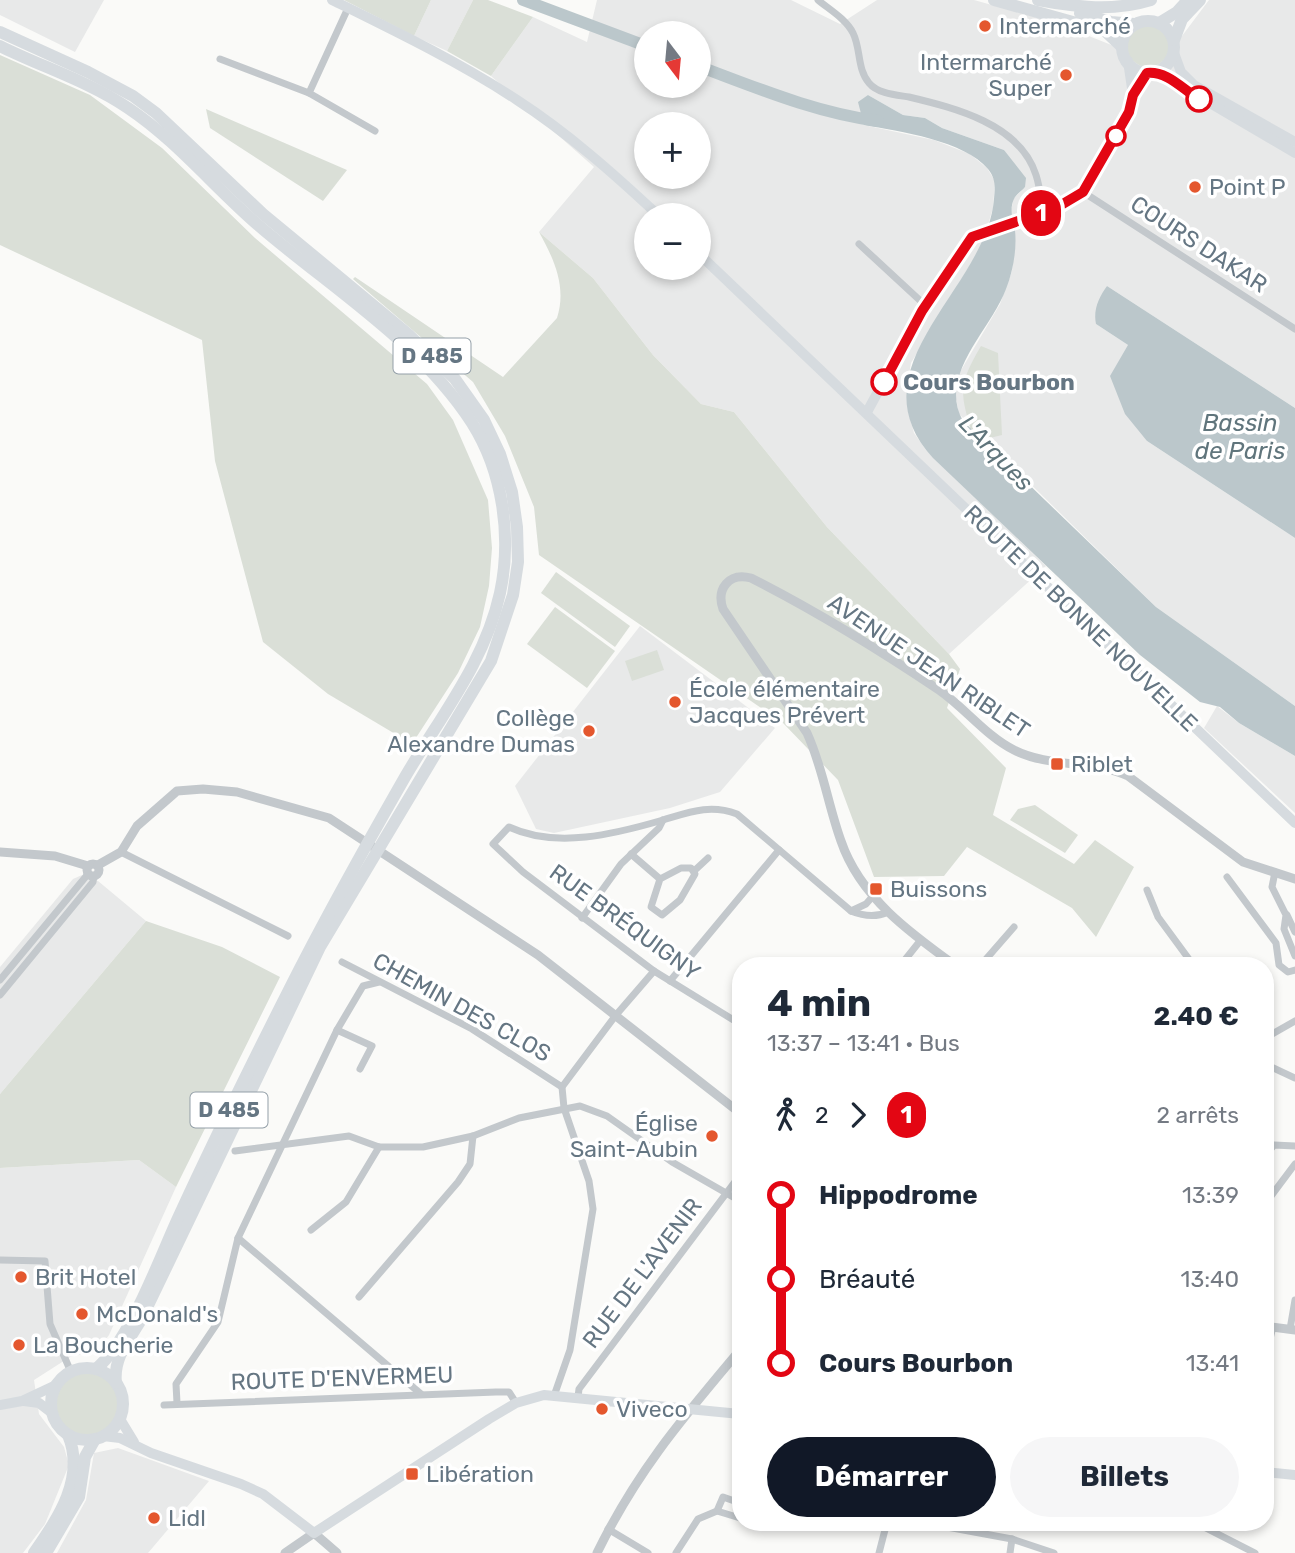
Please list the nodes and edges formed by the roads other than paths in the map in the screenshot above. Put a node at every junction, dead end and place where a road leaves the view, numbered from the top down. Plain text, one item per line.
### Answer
1 (332, 0) edge
2 (818, 0) edge
3 (994, 0) edge
4 (1037, 0) edge
5 (1150, 0) edge
6 (1188, 0) edge
7 (1200, 0) edge
8 (348, 8) junction
9 (1159, 23) junction
10 (1134, 24) junction
11 (0, 32) edge
12 (0, 46) edge
13 (1122, 47) junction
14 (1174, 47) junction
15 (220, 59) dead end
16 (1128, 61) junction
17 (1152, 72) junction
18 (309, 93) junction
19 (1133, 95) junction
20 (375, 131) dead end
21 (1295, 142) edge
22 (1295, 153) edge
23 (1083, 192) junction
24 (645, 203) edge
25 (1043, 212) junction
26 (859, 244) dead end
27 (711, 265) edge
28 (926, 306) junction
29 (1295, 329) edge
30 (867, 412) junction
31 (663, 820) junction
32 (1295, 823) edge
33 (378, 839) junction
34 (779, 850) junction
35 (0, 852) edge
36 (121, 852) junction
37 (369, 854) junction
38 (631, 854) junction
39 (708, 858) dead end
40 (92, 870) junction
41 (694, 871) junction
42 (1275, 872) junction
43 (1227, 877) dead end
44 (660, 878) junction
45 (1295, 879) edge
46 (1147, 890) dead end
47 (873, 896) junction
48 (851, 911) junction
49 (888, 912) junction
50 (1286, 915) junction
51 (582, 918) junction
52 (1014, 927) dead end
53 (1295, 932) edge
54 (288, 936) dead end
55 (920, 940) junction
56 (1295, 956) edge
57 (907, 957) edge
58 (944, 957) edge
59 (988, 957) edge
60 (1187, 957) edge
61 (342, 962) dead end
62 (1295, 970) edge
63 (654, 971) junction
64 (0, 980) edge
65 (670, 981) junction
66 (379, 982) junction
67 (0, 995) edge
68 (616, 1015) junction
69 (732, 1019) edge
70 (1295, 1021) edge
71 (337, 1030) junction
72 (1274, 1033) edge
73 (1274, 1068) edge
74 (360, 1069) dead end
75 (1295, 1078) edge
76 (562, 1087) junction
77 (732, 1107) edge
78 (564, 1108) junction
79 (474, 1136) junction
80 (284, 1144) junction
81 (1274, 1145) edge
82 (1295, 1146) edge
83 (379, 1147) junction
84 (235, 1151) dead end
85 (1295, 1164) edge
86 (732, 1186) edge
87 (1274, 1192) edge
88 (725, 1195) junction
89 (732, 1198) edge
90 (311, 1230) dead end
91 (238, 1238) junction
92 (0, 1260) edge
93 (359, 1297) dead end
94 (1295, 1300) edge
95 (1274, 1327) edge
96 (1292, 1329) edge
97 (732, 1360) edge
98 (96, 1369) junction
99 (71, 1372) junction
100 (116, 1383) junction
101 (56, 1385) junction
102 (421, 1394) junction
103 (554, 1396) junction
104 (578, 1397) junction
105 (22, 1401) junction
106 (177, 1403) junction
107 (516, 1403) junction
108 (0, 1405) edge
109 (164, 1405) dead end
110 (691, 1409) junction
111 (52, 1413) junction
112 (732, 1413) edge
113 (120, 1419) junction
114 (68, 1434) junction
115 (99, 1438) junction
116 (135, 1445) junction
117 (1274, 1473) edge
118 (1295, 1475) edge
119 (732, 1500) edge
120 (717, 1511) junction
121 (732, 1516) edge
122 (608, 1529) junction
123 (885, 1531) edge
124 (969, 1531) edge
125 (1212, 1531) edge
126 (314, 1533) junction
127 (1012, 1539) junction
128 (34, 1553) edge
129 (46, 1553) edge
130 (285, 1553) edge
131 (337, 1553) edge
132 (597, 1553) edge
133 (648, 1553) edge
134 (676, 1553) edge
135 (879, 1553) edge
136 (1010, 1553) edge
137 (1054, 1553) edge
138 (1255, 1553) edge

1 - 8 main road
2 - 25 street
3 - 13 main road
4 - 5 main road
4 - 10 main road
6 - 9 main road
7 - 14 main road
8 - 18 street
8 - 24 main road
9 - 10 main road
9 - 14 main road
10 - 13 main road
11 - 33 main road, D 485
12 - 33 main road, D 485
13 - 16 main road
14 - 17 main road
14 - 21 main road
15 - 18 street
16 - 17 main road
16 - 19 main road
17 - 19 main road
17 - 22 main road
18 - 20 street
19 - 23 main road
23 - 25 main road
23 - 29 street, COURS DAKAR
25 - 28 main road
26 - 28 street
27 - 30 main road, ROUTE DE BONNE NOUVELLE
28 - 30 main road
30 - 32 main road, ROUTE DE BONNE NOUVELLE
31 - 34 street
31 - 38 street
31 - 51 street, RUE BRÉQUIGNY
33 - 37 main road, D 485
34 - 48 street
34 - 65 street
35 - 40 street
36 - 40 street
36 - 54 street
36 - 68 street
37 - 98 main road, D 485
37 - 100 main road, D 485
38 - 44 street
38 - 51 street
39 - 41 street
40 - 64 street
40 - 67 street
41 - 44 street
41 - 44 street
42 - 45 street, AVENUE JEAN RIBLET
42 - 47 street, AVENUE JEAN RIBLET
42 - 50 street
43 - 62 street
46 - 60 street
47 - 48 street
47 - 49 street, AVENUE JEAN RIBLET
48 - 49 street
49 - 55 street, AVENUE JEAN RIBLET
50 - 53 street
50 - 56 street
51 - 63 street, RUE BRÉQUIGNY
52 - 59 street
55 - 57 street
55 - 58 street, AVENUE JEAN RIBLET
61 - 66 street, CHEMIN DES CLOS
63 - 65 street, RUE BRÉQUIGNY
63 - 68 street
65 - 69 street, RUE BRÉQUIGNY
66 - 71 street
66 - 76 street, CHEMIN DES CLOS
68 - 76 street
68 - 77 street
70 - 72 street
71 - 74 street
71 - 80 street
73 - 75 street
76 - 78 street
78 - 79 street
78 - 88 street
78 - 103 street
79 - 83 street
79 - 93 street
80 - 83 street
80 - 84 street
80 - 91 street
81 - 82 street
83 - 90 street
85 - 87 street
86 - 88 street, RUE DE L'AVENIR
88 - 89 street
88 - 104 street, RUE DE L'AVENIR
91 - 102 street
91 - 106 street
92 - 99 street
94 - 96 street
95 - 96 street
97 - 110 street
98 - 99 main road
98 - 100 main road
99 - 101 main road
100 - 113 main road
101 - 105 main road
101 - 111 main road
102 - 106 street, ROUTE D'ENVERMEU
102 - 107 street, ROUTE D'ENVERMEU
103 - 104 main road
103 - 107 main road
104 - 110 main road
105 - 108 main road
105 - 111 main road
106 - 109 street, ROUTE D'ENVERMEU
107 - 126 main road
110 - 112 main road
110 - 122 street
111 - 114 main road
113 - 115 main road
113 - 116 main road
114 - 115 main road
114 - 128 main road
115 - 116 main road
115 - 129 main road
116 - 126 main road
117 - 118 main road
119 - 120 street
120 - 121 street
120 - 134 street
122 - 132 street
122 - 133 street
123 - 135 street
124 - 127 street
125 - 138 street
126 - 130 street
126 - 131 street
127 - 136 street
127 - 137 street

